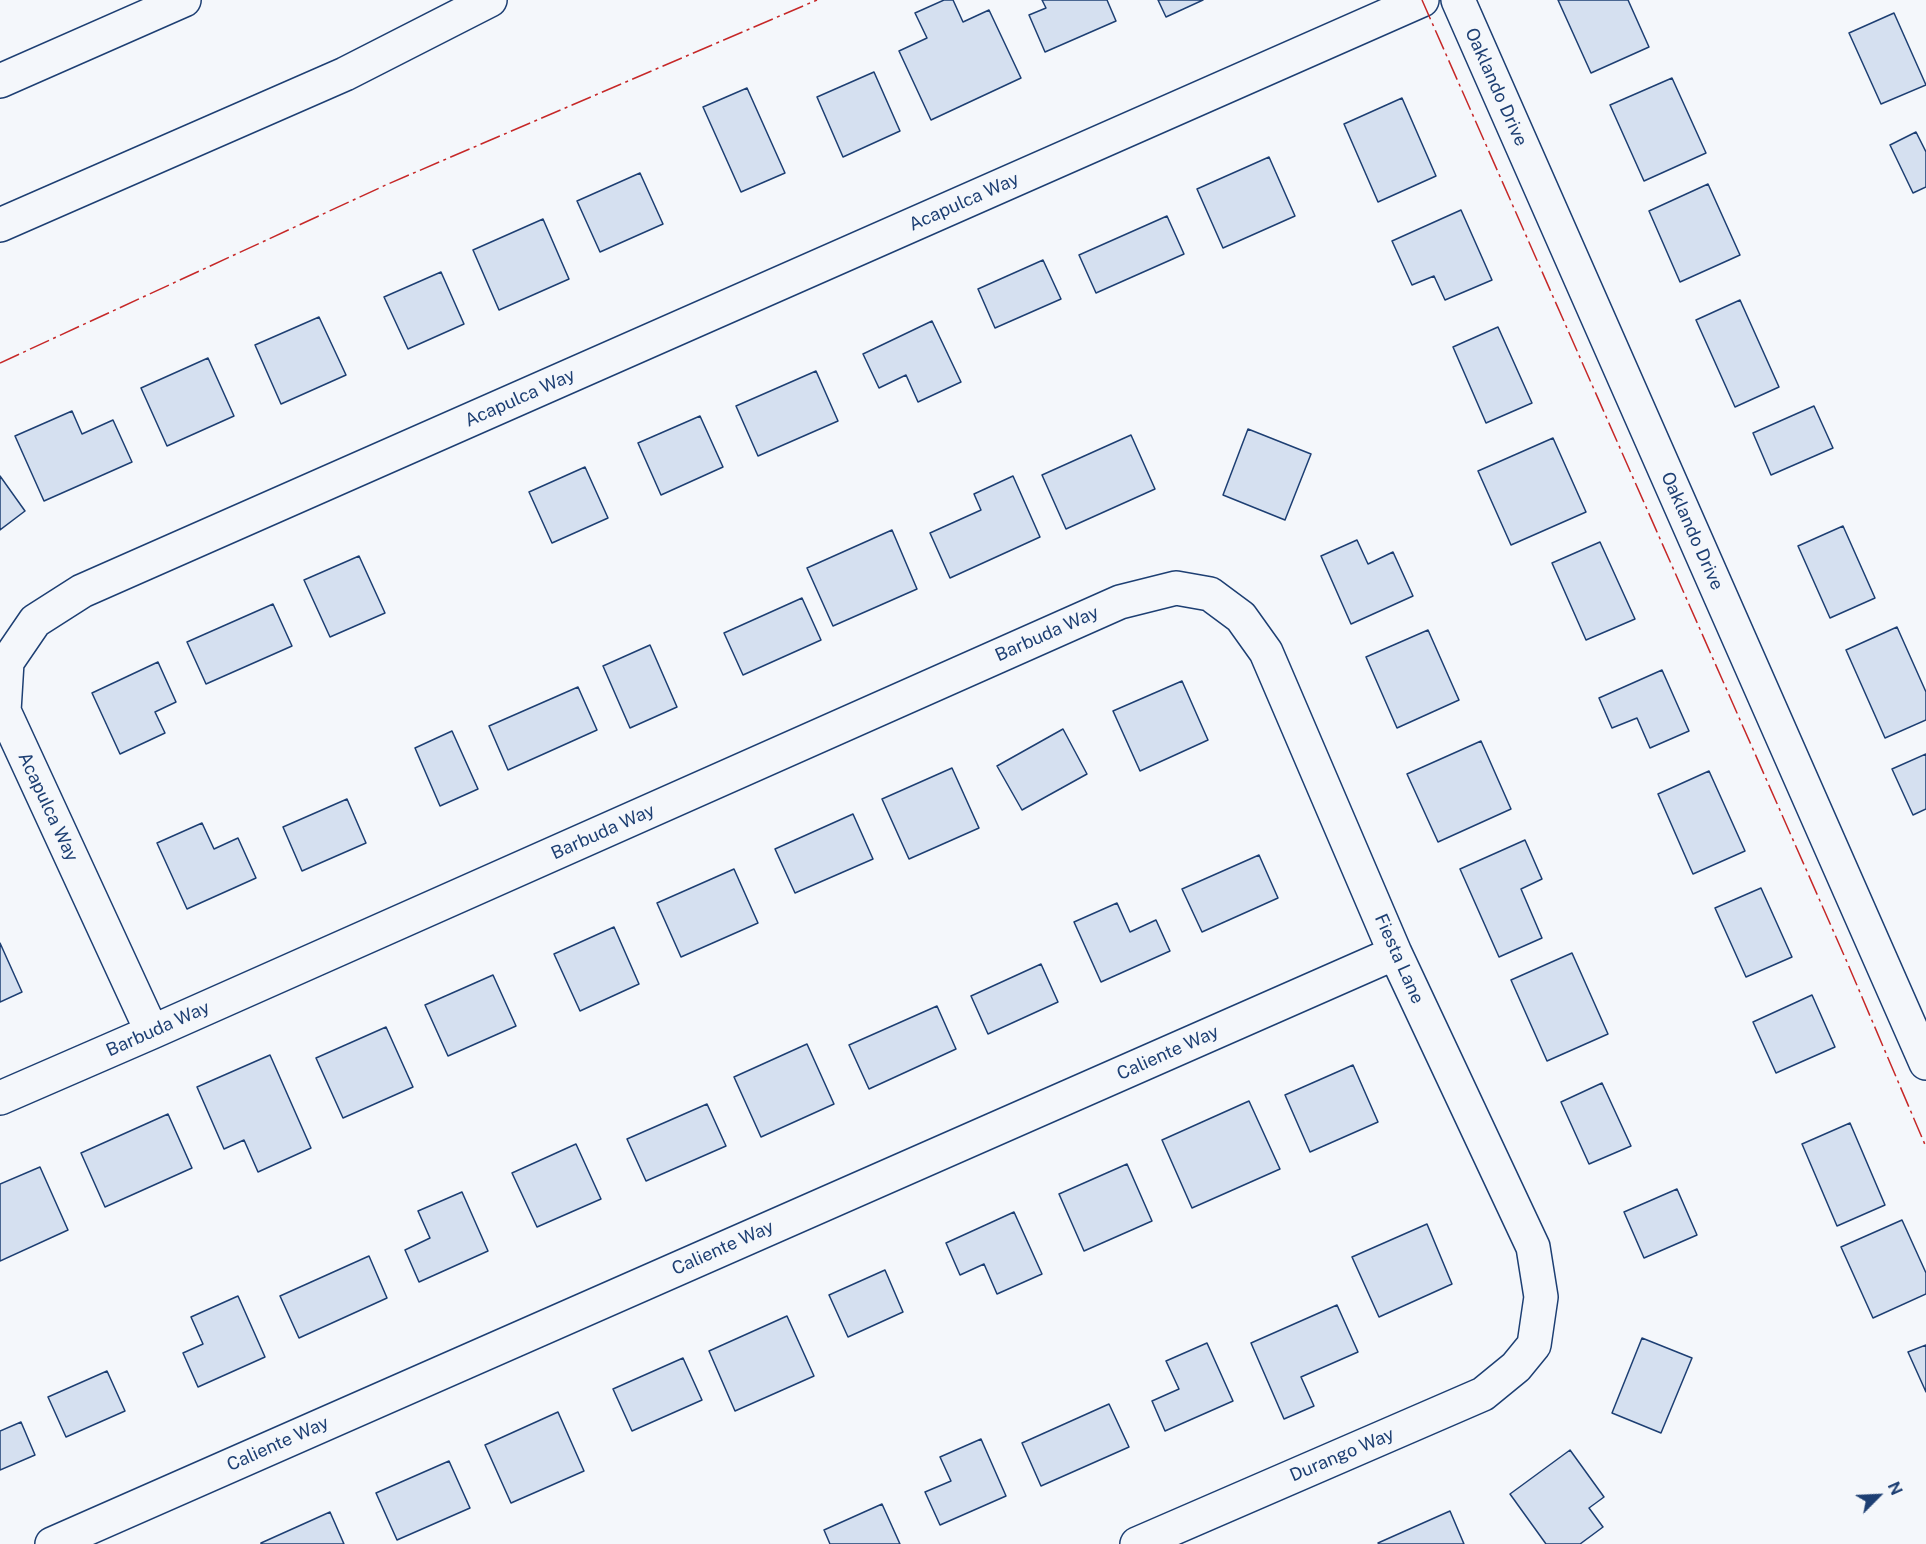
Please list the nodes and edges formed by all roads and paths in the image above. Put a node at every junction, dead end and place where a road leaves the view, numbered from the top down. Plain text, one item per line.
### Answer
1 (184, 0) edge
2 (490, 0) edge
3 (1422, 0) edge
4 (1458, 0) edge
5 (0, 81) edge
6 (0, 225) edge
7 (1210, 594) joint
8 (1395, 953) junction
9 (152, 1032) junction
10 (1926, 1063) edge
11 (0, 1098) edge
12 (1534, 1345) joint
13 (52, 1544) edge
14 (1137, 1544) edge

1 - 5 street
2 - 6 street
3 - 9 street, Acapulca Way
4 - 10 street, Oaklando Drive
7 - 8 street, Fiesta Lane
7 - 9 street, Barbuda Way
8 - 12 street, Fiesta Lane
8 - 13 street, Caliente Way
9 - 11 street, Barbuda Way
12 - 14 street, Durango Way

